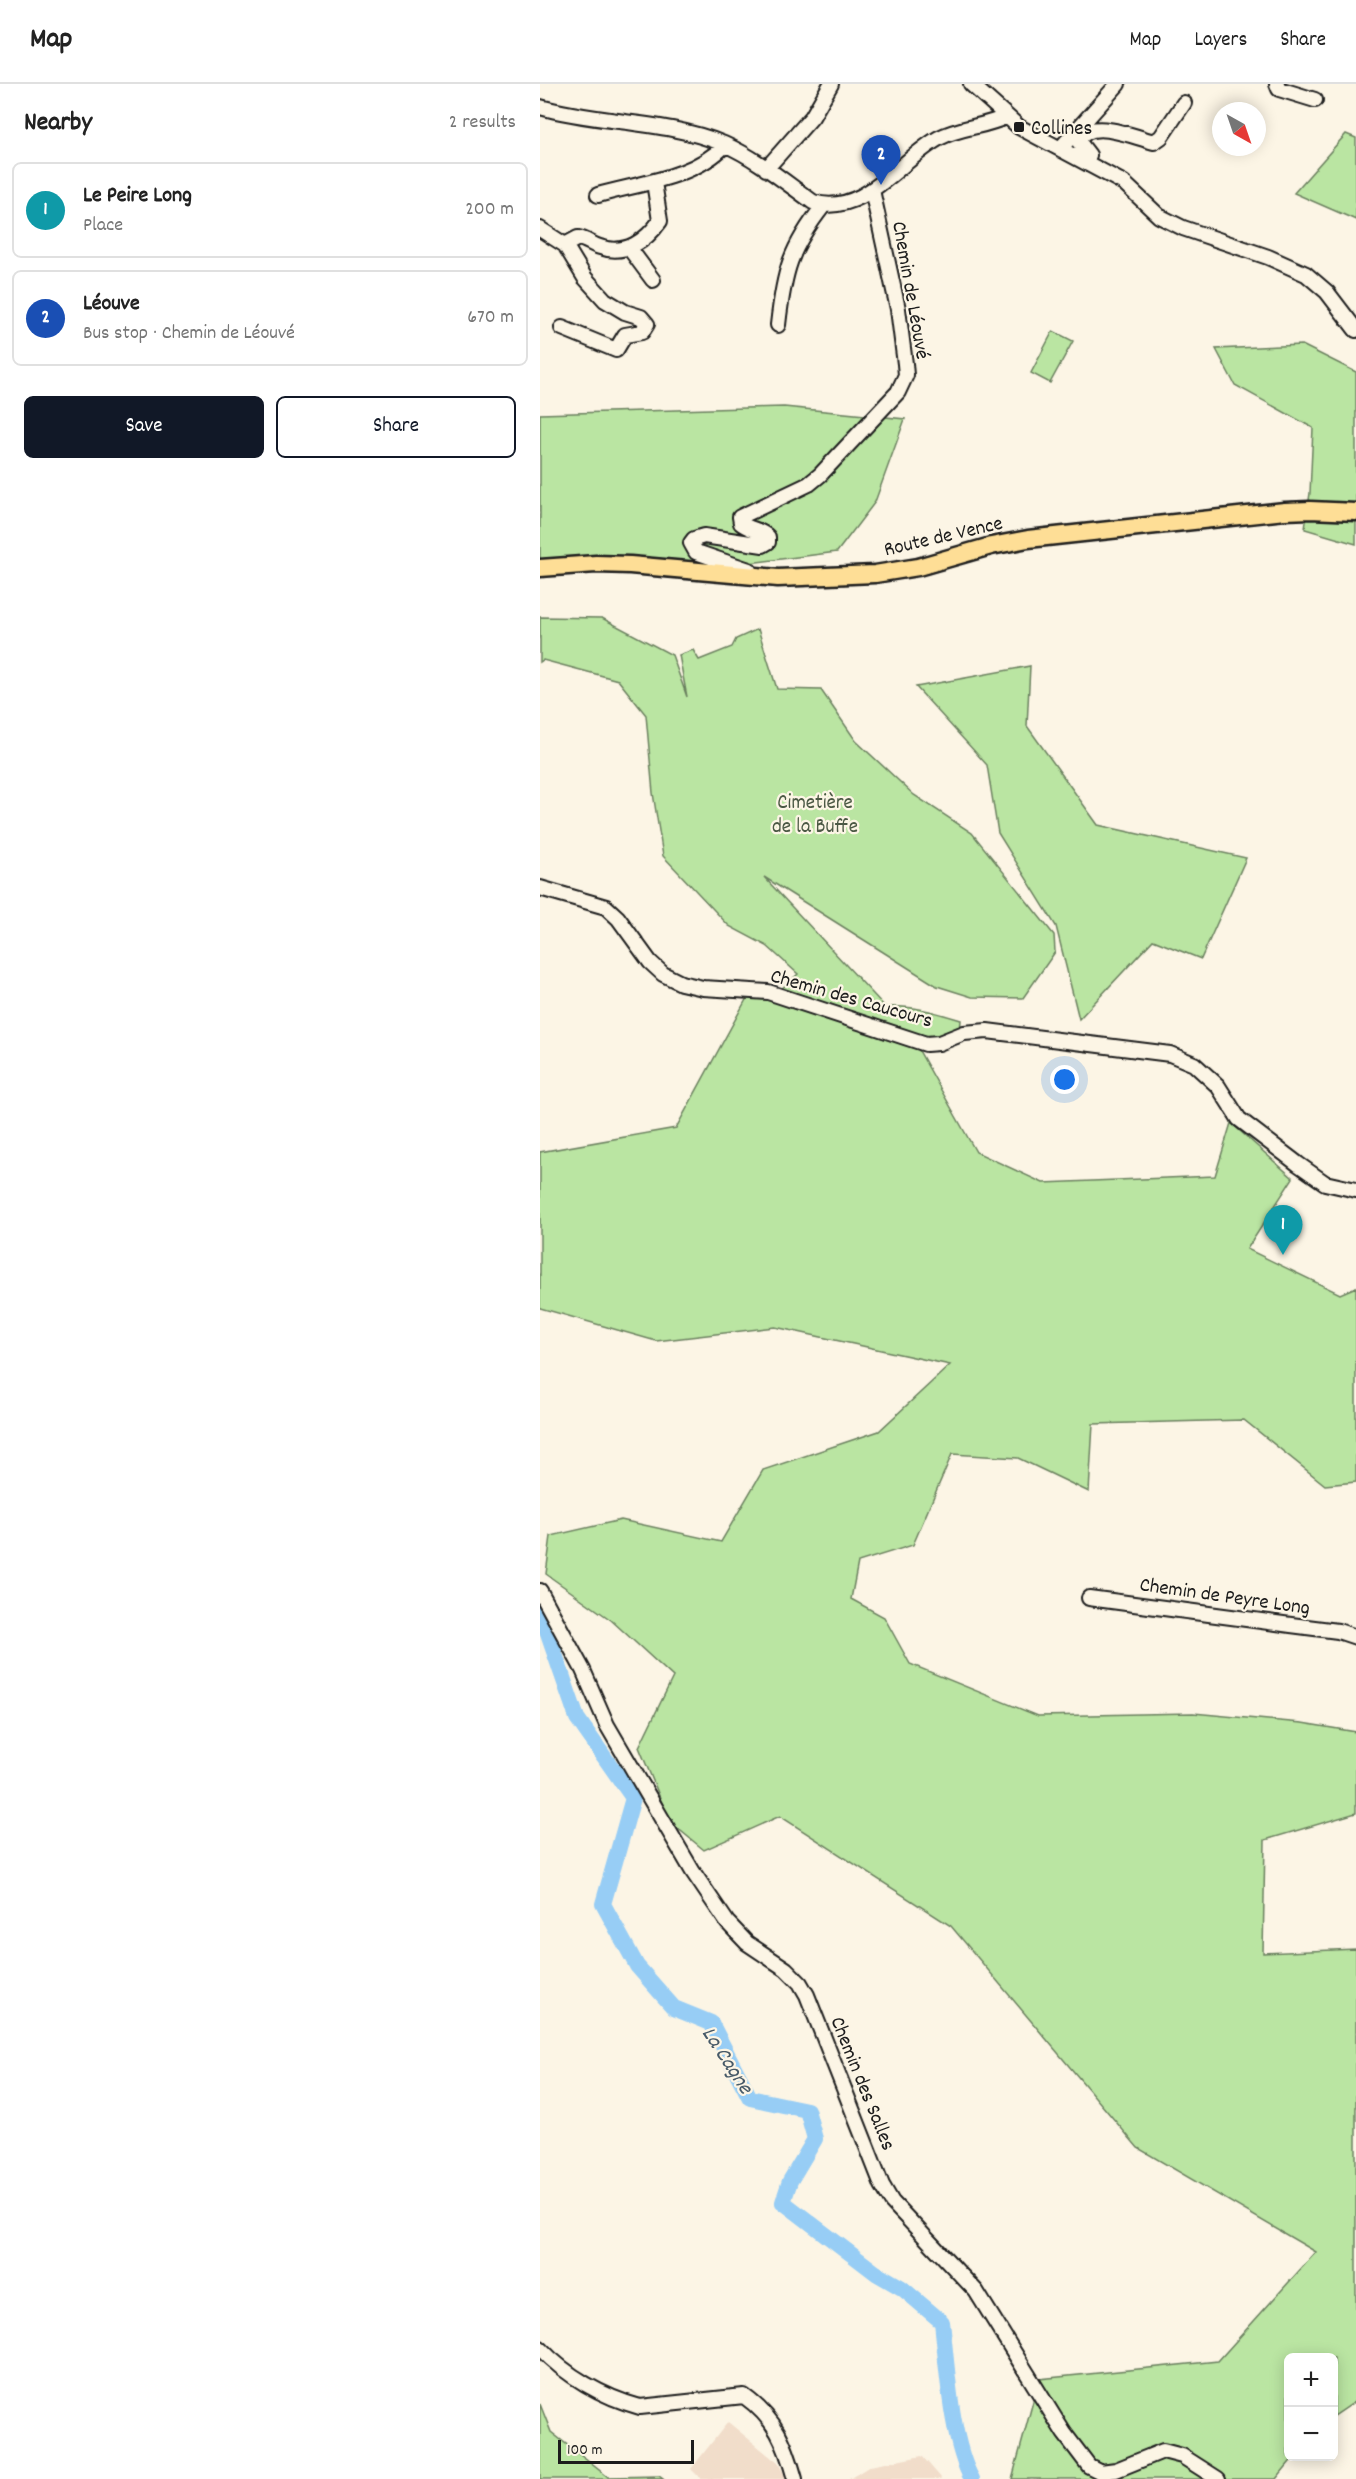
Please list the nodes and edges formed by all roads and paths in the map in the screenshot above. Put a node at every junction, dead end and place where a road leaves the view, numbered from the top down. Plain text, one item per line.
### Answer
1 (831, 84) edge
2 (971, 84) edge
3 (1118, 84) edge
4 (1277, 84) edge
5 (1315, 100) dead end
6 (1184, 103) dead end
7 (540, 107) edge
8 (1005, 117) junction
9 (725, 145) junction
10 (1060, 149) junction
11 (1086, 162) junction
12 (766, 169) junction
13 (654, 182) junction
14 (872, 190) junction
15 (598, 195) dead end
16 (824, 205) junction
17 (540, 229) edge
18 (565, 246) junction
19 (630, 249) junction
20 (653, 280) dead end
21 (778, 325) dead end
22 (562, 328) dead end
23 (1356, 330) edge
24 (1356, 512) edge
25 (540, 568) edge
26 (751, 576) junction
27 (540, 888) edge
28 (1356, 1190) edge
29 (540, 1591) edge
30 (1089, 1598) dead end
31 (1356, 1637) edge
32 (540, 2348) edge
33 (795, 2479) edge
34 (1218, 2479) edge

1 - 12 street
2 - 8 street
3 - 10 street
4 - 5 street
6 - 11 street
7 - 9 street
8 - 10 street
8 - 14 street
9 - 12 street
9 - 13 street
10 - 11 street
11 - 23 street
12 - 16 street
13 - 15 street
13 - 19 street
14 - 16 street
14 - 26 street, Chemin de Léouvé
16 - 21 street
17 - 18 street
18 - 19 street
18 - 22 street
19 - 20 street
24 - 26 main road, Route de Vence
25 - 26 main road, Route de Vence
27 - 28 street, Chemin des Caucours
29 - 34 street, Chemin des Salles
30 - 31 street, Chemin de Peyre Long
32 - 33 street

